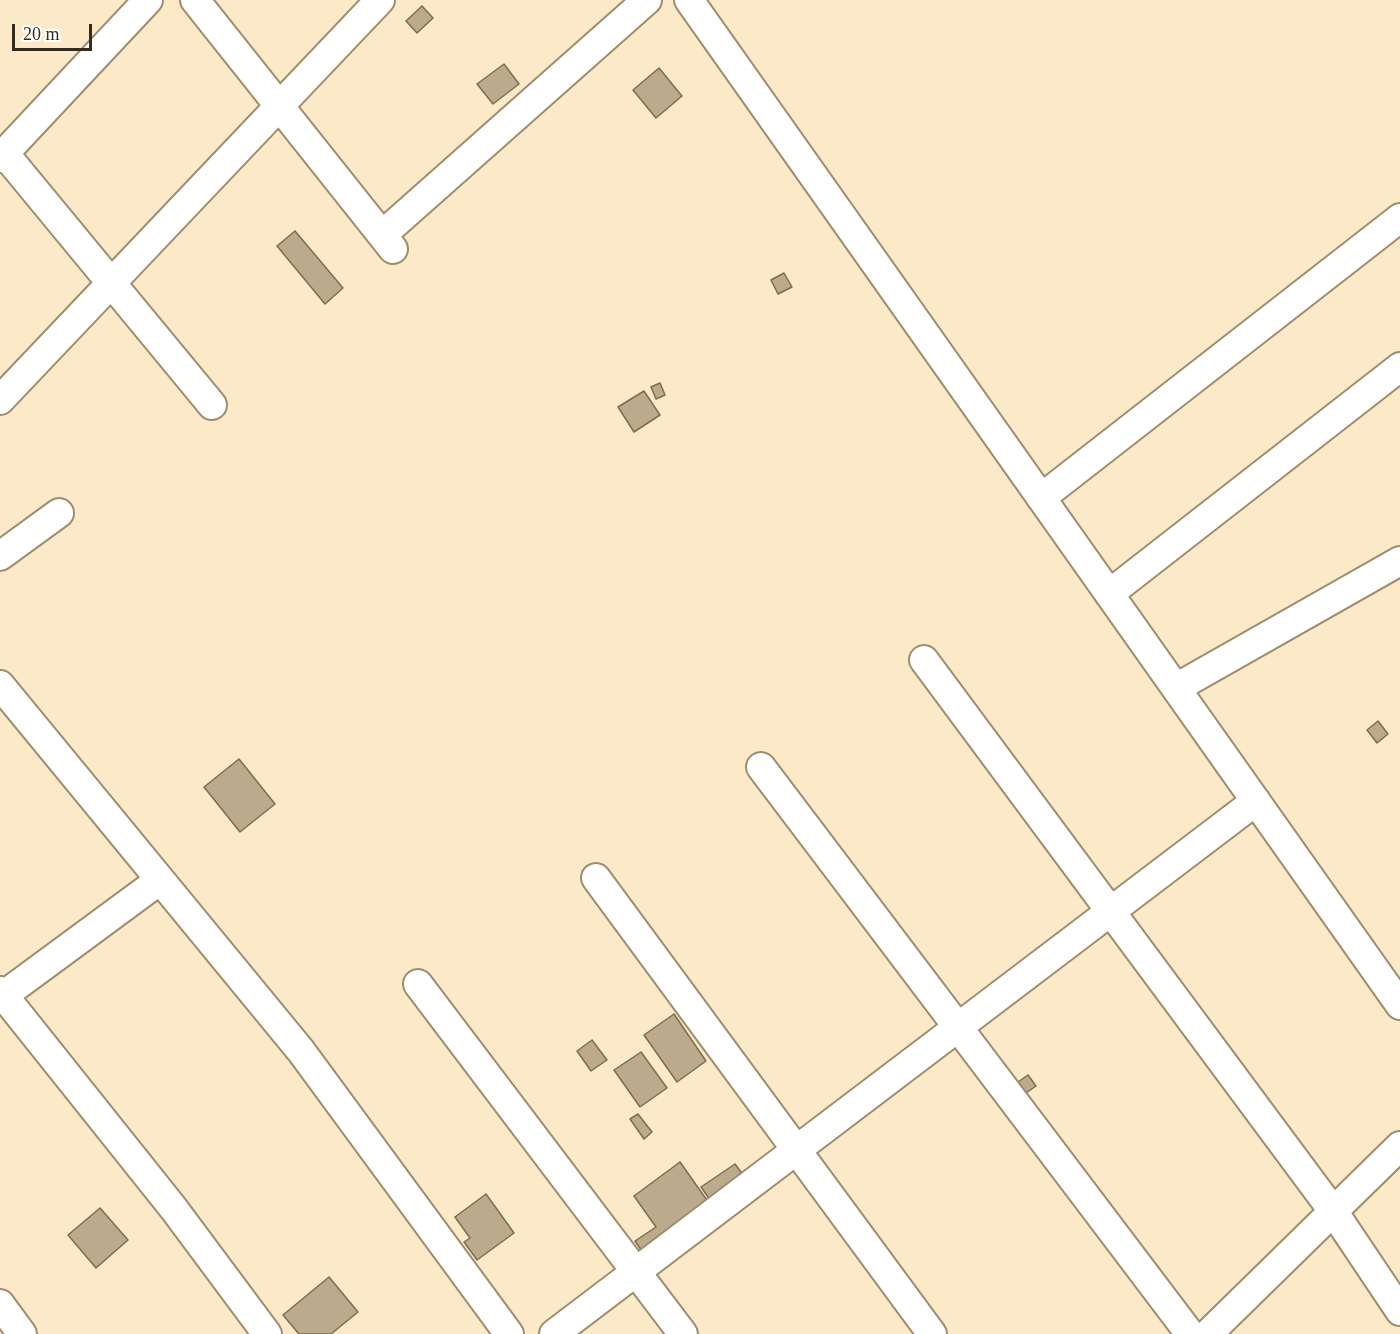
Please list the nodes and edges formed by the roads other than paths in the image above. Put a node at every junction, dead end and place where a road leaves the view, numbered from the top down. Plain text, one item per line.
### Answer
1 (148, 0) edge
2 (195, 0) edge
3 (380, 0) edge
4 (647, 0) edge
5 (689, 0) edge
6 (279, 105) junction
7 (2, 156) edge
8 (1400, 218) edge
9 (111, 283) junction
10 (1400, 367) edge
11 (0, 400) edge
12 (212, 405) dead end
13 (1041, 498) junction
14 (59, 513) dead end
15 (0, 556) edge
16 (1400, 561) edge
17 (1109, 594) junction
18 (924, 660) dead end
19 (0, 685) edge
20 (1176, 688) junction
21 (760, 767) dead end
22 (1256, 801) junction
23 (596, 878) dead end
24 (160, 880) junction
25 (1110, 912) junction
26 (418, 984) dead end
27 (1396, 992) edge
28 (1, 995) edge
29 (958, 1028) junction
30 (1400, 1146) edge
31 (796, 1150) junction
32 (1333, 1211) junction
33 (636, 1272) junction
34 (0, 1304) edge
35 (1400, 1311) edge
36 (22, 1334) edge
37 (267, 1334) edge
38 (509, 1334) edge
39 (554, 1334) edge
40 (683, 1334) edge
41 (932, 1334) edge
42 (1190, 1334) edge
43 (1208, 1334) edge

1 - 7 street
2 - 6 street
3 - 6 street
4 - 6 street
5 - 13 street
6 - 9 street
7 - 9 street
8 - 13 street
9 - 11 street
9 - 12 street
10 - 17 street
13 - 17 street
14 - 15 street
16 - 20 street
17 - 20 street
18 - 25 street
19 - 24 street
20 - 22 street
21 - 29 street
22 - 25 street
22 - 27 street
23 - 31 street
24 - 28 street
24 - 38 street
25 - 29 street
25 - 32 street
26 - 33 street
28 - 37 street
29 - 31 street
29 - 42 street
30 - 32 street
31 - 33 street
31 - 41 street
32 - 35 street
32 - 43 street
33 - 39 street
33 - 40 street
34 - 36 street

